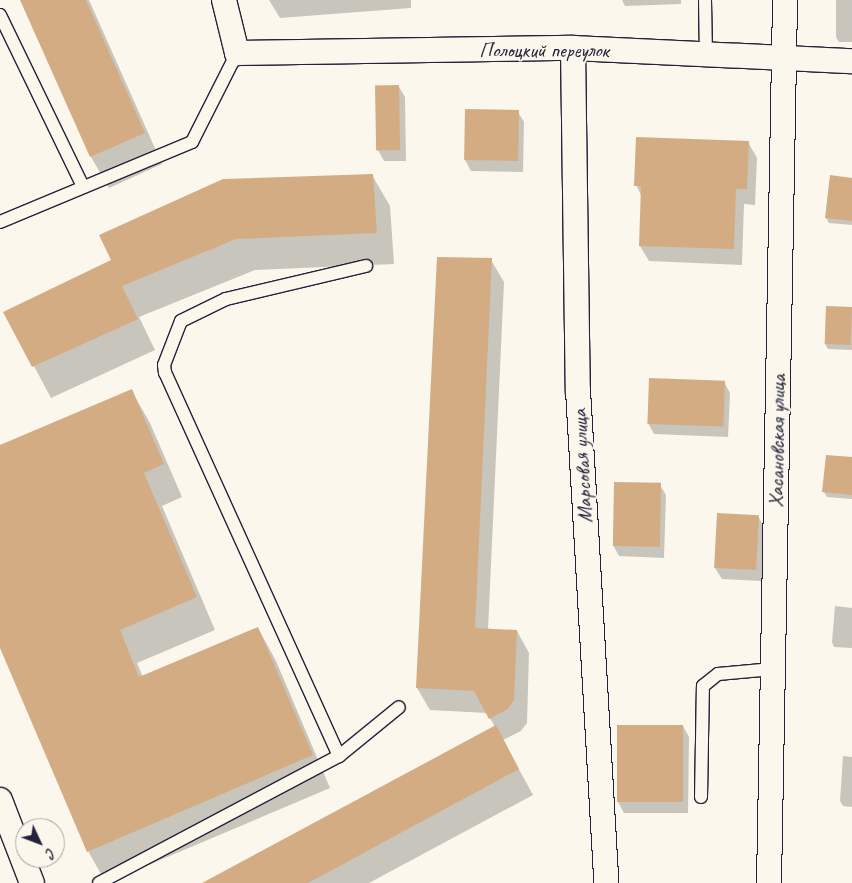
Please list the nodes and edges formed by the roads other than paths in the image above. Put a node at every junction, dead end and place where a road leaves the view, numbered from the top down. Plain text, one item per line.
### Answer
1 (224, 0) edge
2 (705, 0) edge
3 (785, 0) edge
4 (0, 15) edge
5 (573, 48) junction
6 (236, 52) junction
7 (706, 55) junction
8 (783, 59) junction
9 (852, 60) edge
10 (83, 187) junction
11 (0, 222) edge
12 (366, 266) dead end
13 (774, 669) junction
14 (399, 707) dead end
15 (339, 756) junction
16 (701, 797) dead end
17 (0, 800) edge
18 (32, 883) edge
19 (99, 883) edge
20 (606, 883) edge
21 (769, 883) edge

1 - 6 street
2 - 7 lane
3 - 8 street, Хасановская улица
4 - 10 lane
5 - 6 street, Полоцкий переулок
5 - 7 street, Полоцкий переулок
5 - 20 street, Марсовая улица
6 - 10 lane
7 - 8 street, Полоцкий переулок
8 - 9 street, Полоцкий переулок
8 - 13 street, Хасановская улица
10 - 11 lane
12 - 15 lane
13 - 16 lane
13 - 21 street, Хасановская улица
14 - 15 lane
15 - 19 lane
17 - 18 street

